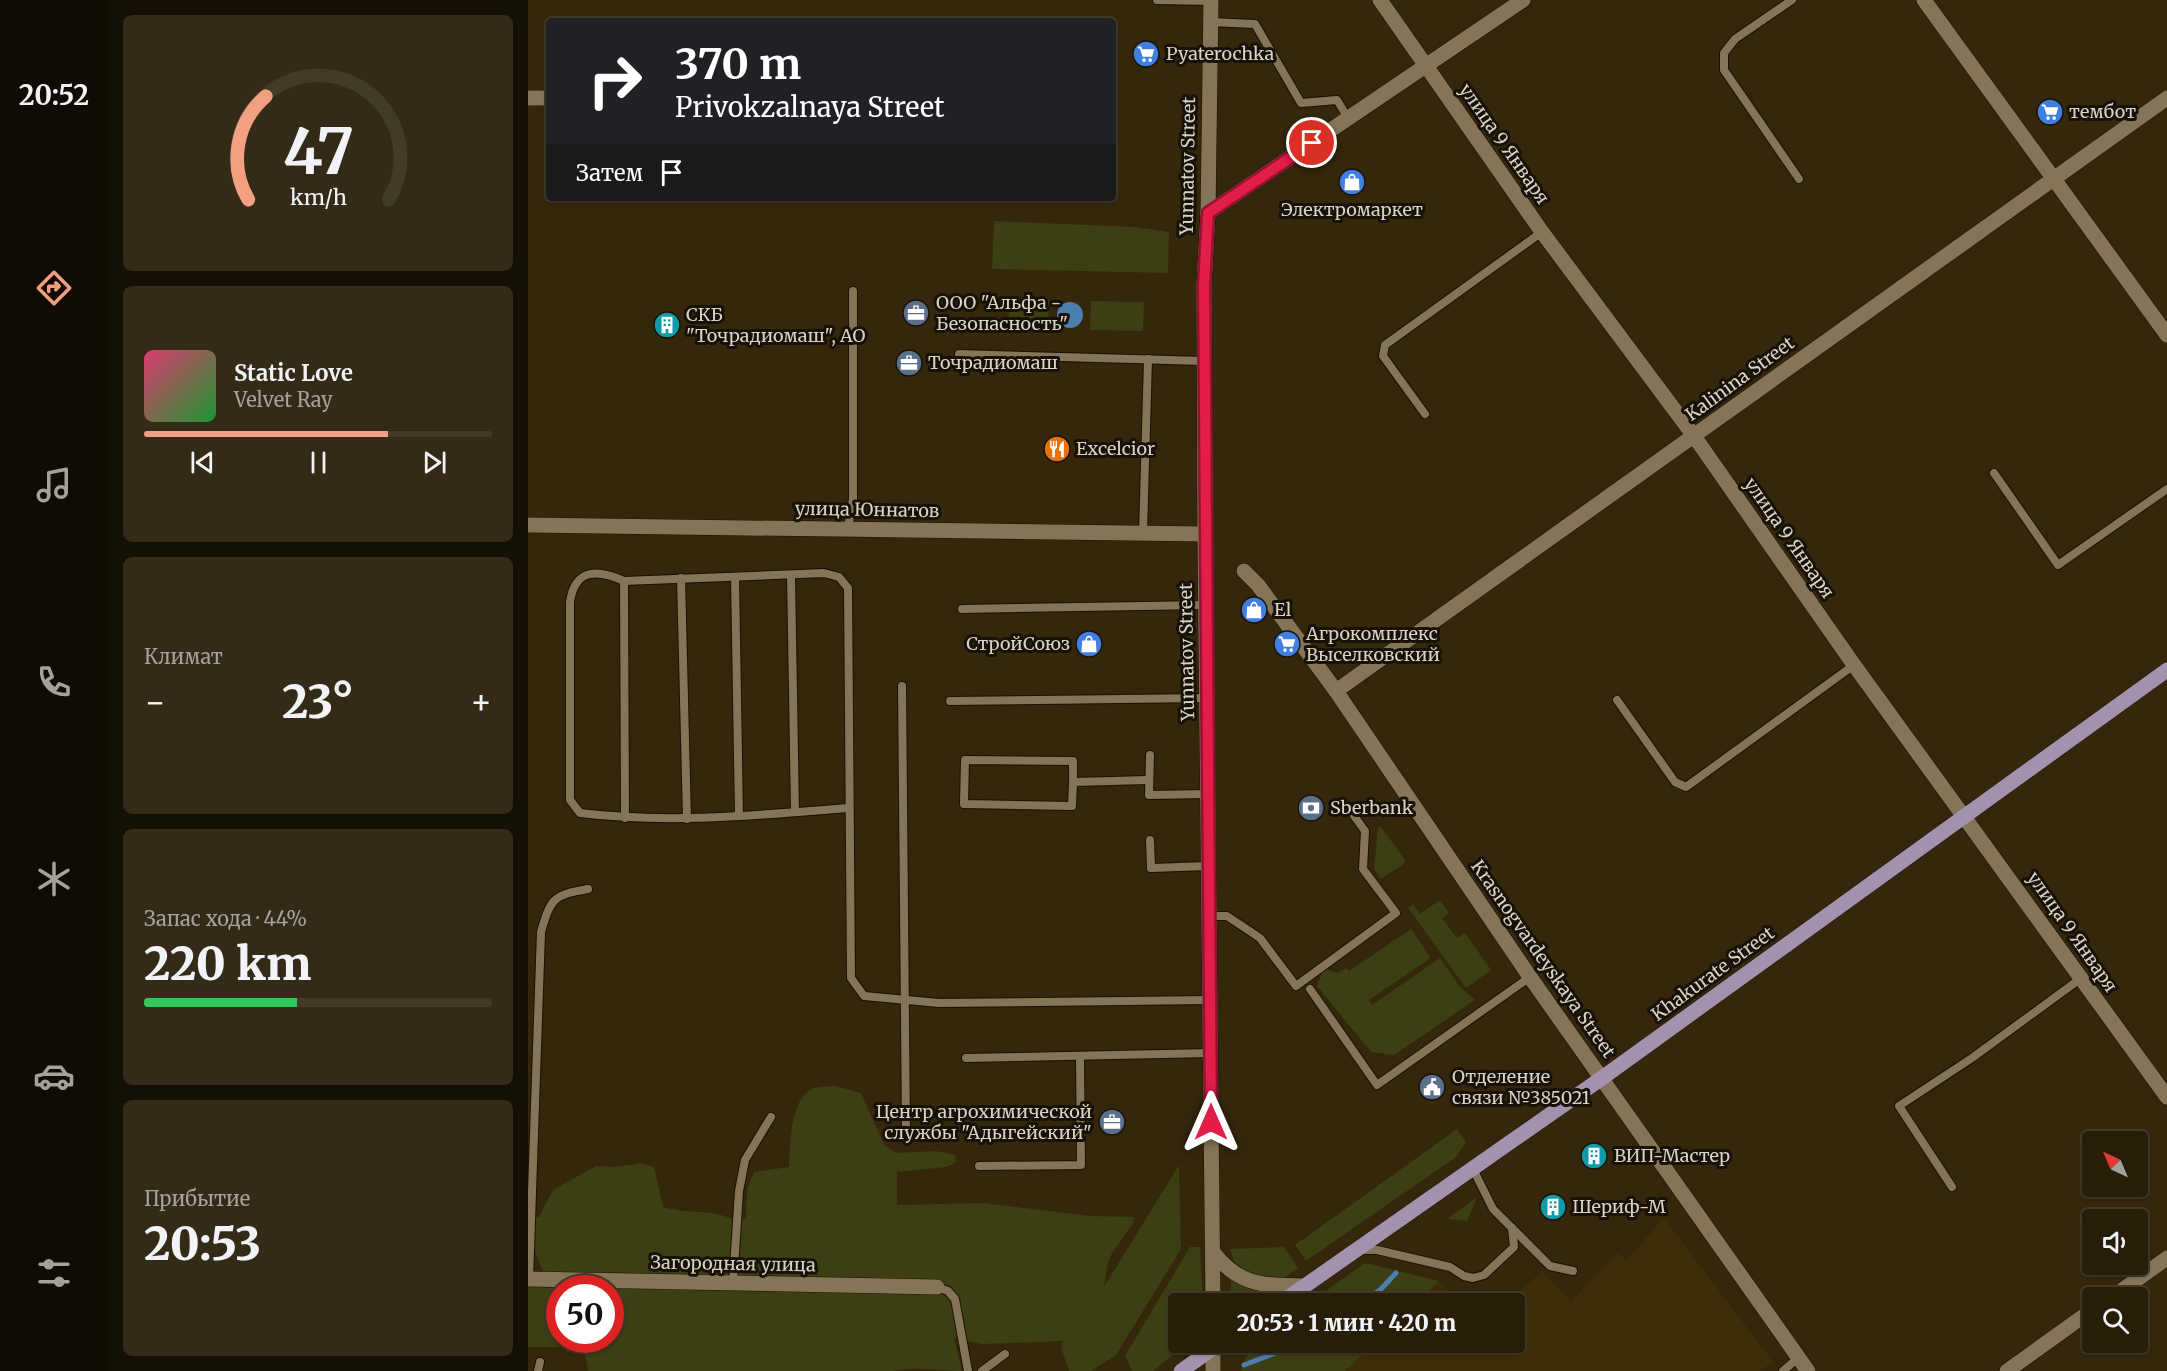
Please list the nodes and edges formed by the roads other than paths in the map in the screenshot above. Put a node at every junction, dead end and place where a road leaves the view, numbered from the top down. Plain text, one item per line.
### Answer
1 (1157, 0) edge
2 (1211, 0) edge
3 (1380, 0) edge
4 (1523, 0) edge
5 (1792, 0) edge
6 (1924, 0) edge
7 (1210, 22) junction
8 (1426, 66) junction
9 (528, 98) edge
10 (546, 98) edge
11 (2167, 98) edge
12 (1348, 118) junction
13 (1799, 179) dead end
14 (2053, 179) junction
15 (1208, 213) junction
16 (1542, 232) junction
17 (853, 291) dead end
18 (2167, 335) edge
19 (959, 354) dead end
20 (1148, 359) junction
21 (1204, 361) junction
22 (1425, 414) dead end
23 (1694, 436) junction
24 (1994, 473) dead end
25 (2167, 489) edge
26 (528, 525) edge
27 (848, 529) junction
28 (1143, 533) junction
29 (1205, 534) junction
30 (1244, 571) dead end
31 (791, 575) junction
32 (735, 577) junction
33 (681, 578) junction
34 (624, 581) junction
35 (1206, 605) junction
36 (962, 609) dead end
37 (1854, 665) junction
38 (2167, 670) edge
39 (902, 686) dead end
40 (1336, 691) junction
41 (1207, 698) junction
42 (1617, 700) dead end
43 (950, 701) dead end
44 (1150, 755) dead end
45 (1149, 780) junction
46 (1073, 782) junction
47 (1208, 794) junction
48 (849, 808) junction
49 (795, 812) junction
50 (1352, 813) dead end
51 (739, 816) junction
52 (1965, 816) junction
53 (625, 819) junction
54 (687, 819) junction
55 (1150, 840) dead end
56 (1208, 866) junction
57 (588, 889) dead end
58 (1209, 916) junction
59 (1530, 977) junction
60 (2080, 979) junction
61 (1310, 989) dead end
62 (904, 1000) junction
63 (1210, 1000) junction
64 (1211, 1053) junction
65 (1080, 1056) junction
66 (966, 1058) dead end
67 (1602, 1078) junction
68 (2167, 1096) edge
69 (771, 1117) dead end
70 (906, 1132) dead end
71 (979, 1166) dead end
72 (1473, 1169) junction
73 (1952, 1187) dead end
74 (1512, 1228) junction
75 (1213, 1252) junction
76 (1350, 1254) junction
77 (2167, 1258) edge
78 (1573, 1270) dead end
79 (528, 1279) edge
80 (733, 1283) junction
81 (1304, 1286) junction
82 (937, 1287) joint
83 (2126, 1287) edge
84 (1213, 1293) edge
85 (1294, 1293) edge
86 (2082, 1317) edge
87 (1204, 1353) edge
88 (1215, 1353) edge
89 (1005, 1354) dead end
90 (1798, 1357) junction
91 (968, 1371) edge
92 (982, 1371) edge
93 (1181, 1371) edge
94 (1213, 1371) edge
95 (1783, 1371) edge
96 (1808, 1371) edge
97 (2007, 1371) edge

1 - 2 lane
2 - 7 street, Yunnatov Street
3 - 8 street, улица 9 Января
4 - 8 street
5 - 13 lane
6 - 14 street
7 - 12 lane
7 - 15 street, Yunnatov Street
8 - 12 street
8 - 16 street, улица 9 Января
9 - 10 street
11 - 14 street, Kalinina Street
12 - 15 street
14 - 18 street
14 - 23 street, Kalinina Street
15 - 21 street, Yunnatov Street
16 - 22 lane
16 - 23 street, улица 9 Января
17 - 27 lane
19 - 20 lane
20 - 21 lane
20 - 28 lane
21 - 29 street, Yunnatov Street
23 - 37 street, улица 9 Января
23 - 40 street, Kalinina Street
24 - 25 lane
26 - 27 street, улица Юннатов
27 - 28 street, улица Юннатов
28 - 29 street, улица Юннатов
29 - 35 street, Yunnatov Street
30 - 40 street, Krasnogvardeyskaya Street
31 - 32 lane
31 - 48 lane
31 - 49 lane
32 - 33 lane
32 - 51 lane
33 - 34 lane
33 - 54 lane
34 - 53 lane
34 - 53 lane
35 - 36 lane
35 - 41 street, Yunnatov Street
37 - 42 lane
37 - 52 street, улица 9 Января
38 - 52 main road, Khakurate Street
39 - 62 lane
40 - 59 street, Krasnogvardeyskaya Street
41 - 43 lane
41 - 47 street, Yunnatov Street
44 - 45 lane
45 - 46 lane
45 - 47 lane
46 - 46 lane
47 - 56 street, Yunnatov Street
48 - 49 lane
48 - 62 lane
49 - 51 lane
50 - 58 lane
51 - 54 lane
52 - 60 street, улица 9 Января
52 - 67 main road, Khakurate Street
53 - 54 lane
55 - 56 lane
56 - 58 street, Yunnatov Street
57 - 79 lane
58 - 63 street, Yunnatov Street
59 - 61 lane
59 - 67 street, Krasnogvardeyskaya Street
60 - 68 street, улица 9 Января
60 - 73 lane
62 - 63 lane
62 - 70 lane
63 - 64 street, Yunnatov Street
64 - 65 lane
64 - 75 street, Yunnatov Street
65 - 66 lane
65 - 71 lane
67 - 72 main road, Khakurate Street
67 - 90 street, Krasnogvardeyskaya Street
69 - 80 lane
72 - 74 lane
72 - 76 main road, Khakurate Street
74 - 76 lane
74 - 78 lane
75 - 81 street
75 - 84 street, Yunnatov Street
76 - 81 main road, Khakurate Street
77 - 83 street
79 - 80 street, Загородная улица
80 - 82 street, Загородная улица
81 - 85 main road, Khakurate Street
82 - 91 lane
86 - 97 street
87 - 93 main road
88 - 94 street
89 - 92 lane
90 - 95 lane
90 - 96 street, Krasnogvardeyskaya Street

